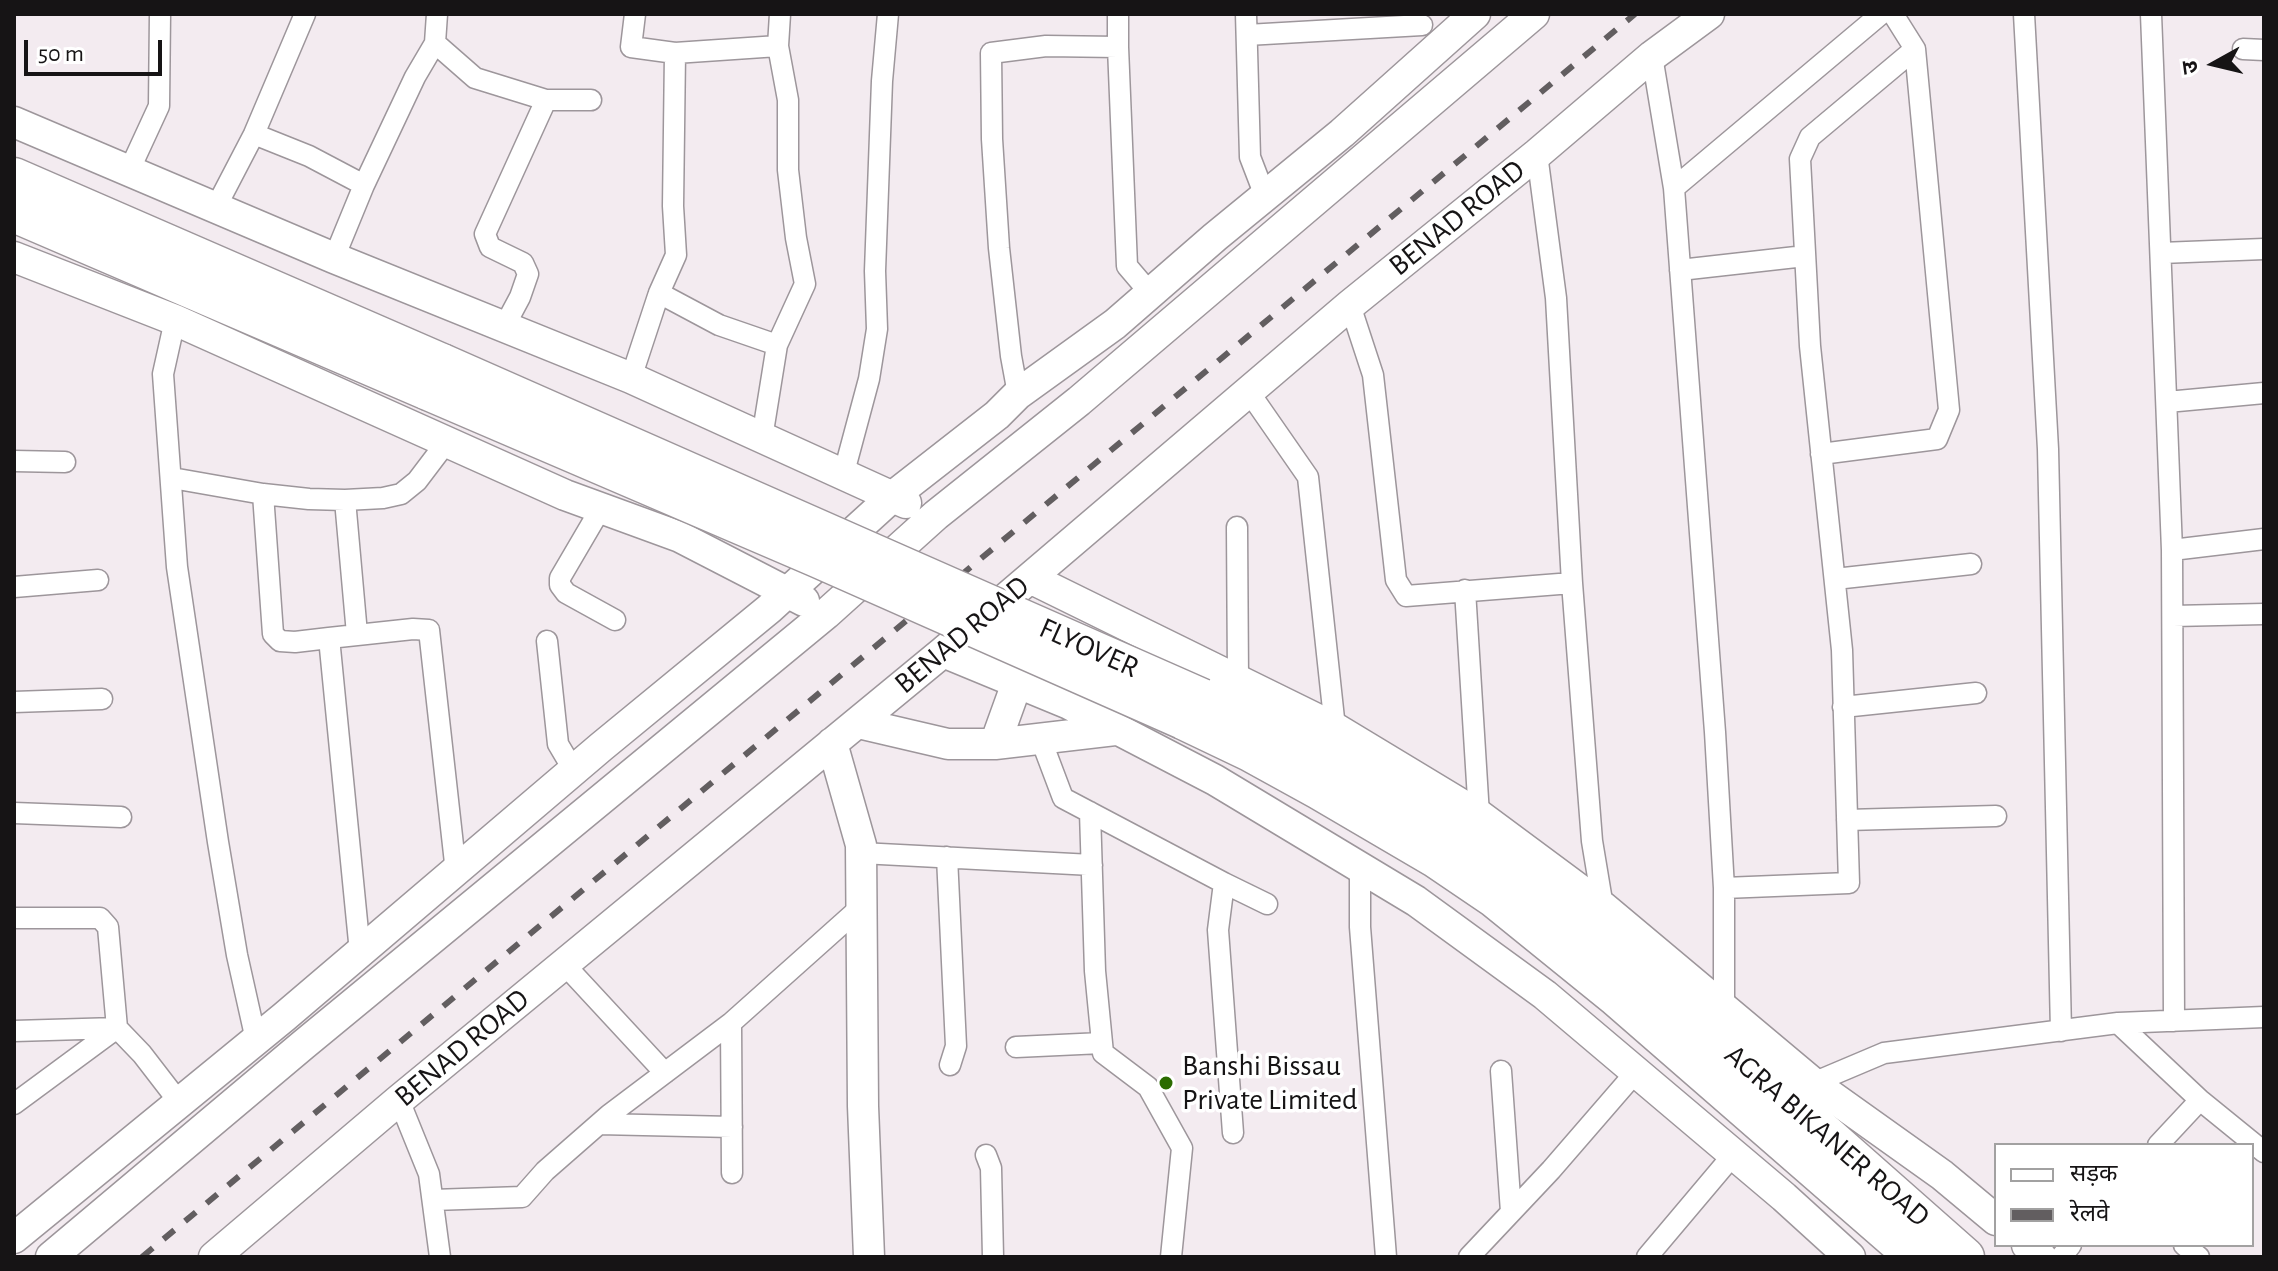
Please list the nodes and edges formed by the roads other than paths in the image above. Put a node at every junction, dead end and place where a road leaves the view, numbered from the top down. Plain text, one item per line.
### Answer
1 (160, 14) edge
2 (305, 14) edge
3 (437, 14) edge
4 (635, 14) edge
5 (780, 14) edge
6 (888, 14) edge
7 (1118, 14) edge
8 (1475, 14) edge
9 (1534, 14) edge
10 (1709, 14) edge
11 (1881, 14) edge
12 (1893, 14) edge
13 (2024, 14) edge
14 (2151, 14) edge
15 (1422, 20) edge
16 (1247, 24) edge
17 (435, 43) junction
18 (778, 46) junction
19 (1118, 47) junction
20 (1915, 49) junction
21 (2243, 49) dead end
22 (2264, 50) edge
23 (675, 53) junction
24 (1428, 56) junction
25 (1652, 56) junction
26 (546, 100) junction
27 (591, 100) dead end
28 (14, 122) edge
29 (254, 134) junction
30 (1537, 154) junction
31 (129, 171) junction
32 (14, 177) edge
33 (364, 185) junction
34 (1674, 188) junction
35 (1265, 196) junction
36 (216, 207) junction
37 (14, 213) edge
38 (2264, 249) edge
39 (2161, 253) junction
40 (1805, 256) junction
41 (14, 257) edge
42 (334, 258) junction
43 (1680, 270) junction
44 (659, 293) junction
45 (1150, 293) junction
46 (1350, 305) junction
47 (175, 320) junction
48 (504, 327) junction
49 (777, 345) junction
50 (435, 377) junction
51 (631, 378) junction
52 (1249, 392) junction
53 (2264, 393) edge
54 (1018, 394) junction
55 (2167, 402) junction
56 (762, 438) junction
57 (443, 442) junction
58 (1821, 454) junction
59 (14, 461) edge
60 (65, 462) dead end
61 (843, 476) junction
62 (172, 478) junction
63 (263, 494) junction
64 (892, 497) junction
65 (345, 500) junction
66 (601, 508) junction
67 (936, 515) junction
68 (1237, 527) dead end
69 (2264, 539) edge
70 (2172, 550) junction
71 (1971, 564) dead end
72 (1030, 578) junction
73 (1835, 579) junction
74 (98, 580) dead end
75 (1572, 583) junction
76 (14, 587) edge
77 (1465, 590) junction
78 (789, 592) junction
79 (826, 614) junction
80 (2264, 614) edge
81 (2173, 616) junction
82 (615, 620) dead end
83 (357, 634) junction
84 (329, 638) junction
85 (547, 641) dead end
86 (943, 652) junction
87 (1238, 680) junction
88 (1017, 683) junction
89 (1976, 693) dead end
90 (102, 699) dead end
91 (14, 702) edge
92 (1843, 707) junction
93 (858, 723) junction
94 (1335, 728) junction
95 (1115, 730) junction
96 (1040, 737) junction
97 (832, 743) junction
98 (995, 744) junction
99 (574, 771) junction
100 (1090, 812) junction
101 (14, 813) edge
102 (1479, 815) junction
103 (1996, 816) dead end
104 (121, 817) dead end
105 (1847, 820) junction
106 (861, 853) junction
107 (947, 857) junction
108 (1092, 865) junction
109 (1360, 866) junction
110 (456, 872) junction
111 (1224, 883) junction
112 (1724, 888) junction
113 (1267, 904) dead end
114 (862, 906) junction
115 (1603, 907) junction
116 (14, 918) edge
117 (360, 952) junction
118 (564, 964) junction
119 (1724, 1007) junction
120 (2264, 1017) edge
121 (2174, 1021) junction
122 (731, 1023) junction
123 (2118, 1023) junction
124 (117, 1028) junction
125 (1678, 1029) junction
126 (14, 1031) edge
127 (2061, 1031) junction
128 (256, 1040) junction
129 (1102, 1043) junction
130 (1016, 1047) dead end
131 (950, 1065) dead end
132 (1501, 1071) dead end
133 (665, 1073) junction
134 (1635, 1073) junction
135 (1813, 1083) junction
136 (399, 1100) junction
137 (2200, 1100) junction
138 (179, 1102) junction
139 (14, 1104) edge
140 (599, 1124) junction
141 (732, 1127) junction
142 (1233, 1133) dead end
143 (2160, 1143) edge
144 (2253, 1143) edge
145 (986, 1155) dead end
146 (1733, 1155) junction
147 (732, 1173) dead end
148 (433, 1200) junction
149 (1511, 1212) junction
150 (1994, 1218) edge
151 (14, 1238) edge
152 (51, 1257) edge
153 (214, 1257) edge
154 (440, 1257) edge
155 (869, 1257) edge
156 (993, 1257) edge
157 (1171, 1257) edge
158 (1386, 1257) edge
159 (1469, 1257) edge
160 (1647, 1257) edge
161 (1850, 1257) edge
162 (1915, 1257) edge
163 (1965, 1257) edge

1 - 31 street
2 - 29 street
3 - 17 street
4 - 23 street
5 - 18 street
6 - 61 street
7 - 19 street
8 - 24 main road
9 - 67 main road
10 - 25 main road, BENAD ROAD
11 - 34 street
12 - 20 street
13 - 127 street
14 - 39 street
15 - 16 street
15 - 24 street
16 - 35 street
17 - 26 street
17 - 33 street
18 - 23 street
18 - 49 street
19 - 45 street
19 - 54 street
20 - 40 street
20 - 58 street
21 - 22 street
23 - 44 street
24 - 35 main road
25 - 30 main road, BENAD ROAD
25 - 34 street
26 - 27 street
26 - 48 street
28 - 31 main road
29 - 33 street
29 - 36 street
30 - 46 main road, BENAD ROAD
30 - 75 street
31 - 36 main road
32 - 50 highway
33 - 42 street
34 - 43 street
35 - 45 main road
36 - 42 main road
37 - 50 highway
38 - 39 street
39 - 55 street
40 - 43 street
40 - 58 street
41 - 47 main road
42 - 48 main road
43 - 112 street
44 - 49 street
44 - 51 street
45 - 54 main road
46 - 52 main road, BENAD ROAD
46 - 77 street
47 - 57 main road
47 - 62 street
48 - 51 main road
49 - 56 street
50 - 125 highway, FLYOVER, bridge
51 - 56 main road
52 - 72 main road, BENAD ROAD
52 - 94 street
53 - 55 street
54 - 64 main road
55 - 70 street
56 - 61 main road
57 - 65 street
57 - 66 main road
58 - 73 street
59 - 60 street
61 - 64 main road
62 - 63 street
62 - 128 street
63 - 65 street
63 - 84 street
64 - 67 main road
64 - 78 main road
65 - 83 street
66 - 78 main road
66 - 82 street
67 - 79 main road
68 - 87 street
69 - 70 street
70 - 81 street
71 - 73 street
72 - 86 main road, BENAD ROAD
72 - 87 main road
72 - 88 main road
73 - 92 street
74 - 76 street
75 - 77 street
75 - 115 street
77 - 102 street
78 - 79 main road
78 - 99 main road
79 - 152 main road
80 - 81 street
81 - 121 street
83 - 84 street
83 - 110 street
84 - 117 street
85 - 99 street
86 - 88 main road
86 - 93 main road, BENAD ROAD
87 - 94 main road
88 - 95 main road
88 - 98 main road
89 - 92 street
90 - 91 street
92 - 105 street
93 - 97 main road, BENAD ROAD
93 - 98 main road
94 - 102 main road
95 - 96 main road
95 - 109 main road
96 - 98 main road
96 - 100 street
97 - 106 main road
97 - 118 main road, BENAD ROAD
99 - 110 main road
100 - 108 street
100 - 111 street
101 - 104 street
102 - 115 main road
103 - 105 street
105 - 112 street
106 - 107 street
106 - 114 main road
107 - 108 street
107 - 131 street
108 - 129 street
109 - 134 main road
109 - 158 street
110 - 117 main road
111 - 113 street
111 - 142 street
112 - 119 street
114 - 122 street
114 - 155 main road
115 - 119 main road
116 - 124 street
117 - 128 main road
118 - 133 street
118 - 136 main road, BENAD ROAD
119 - 135 main road
120 - 121 street
121 - 123 street
122 - 133 street
122 - 141 street
123 - 127 street
123 - 137 street
124 - 126 street
124 - 138 street
124 - 139 street
125 - 162 highway
125 - 163 highway, AGRA BIKANER ROAD
127 - 135 street
128 - 138 main road
129 - 130 street
129 - 157 street
132 - 149 street
133 - 140 street
134 - 146 main road
134 - 149 street
135 - 150 main road
136 - 148 street
136 - 153 main road, BENAD ROAD
137 - 143 street
137 - 144 street
138 - 151 main road
140 - 141 street
140 - 148 street
141 - 147 street
145 - 156 street
146 - 160 street
146 - 161 main road
148 - 154 street
149 - 159 street

